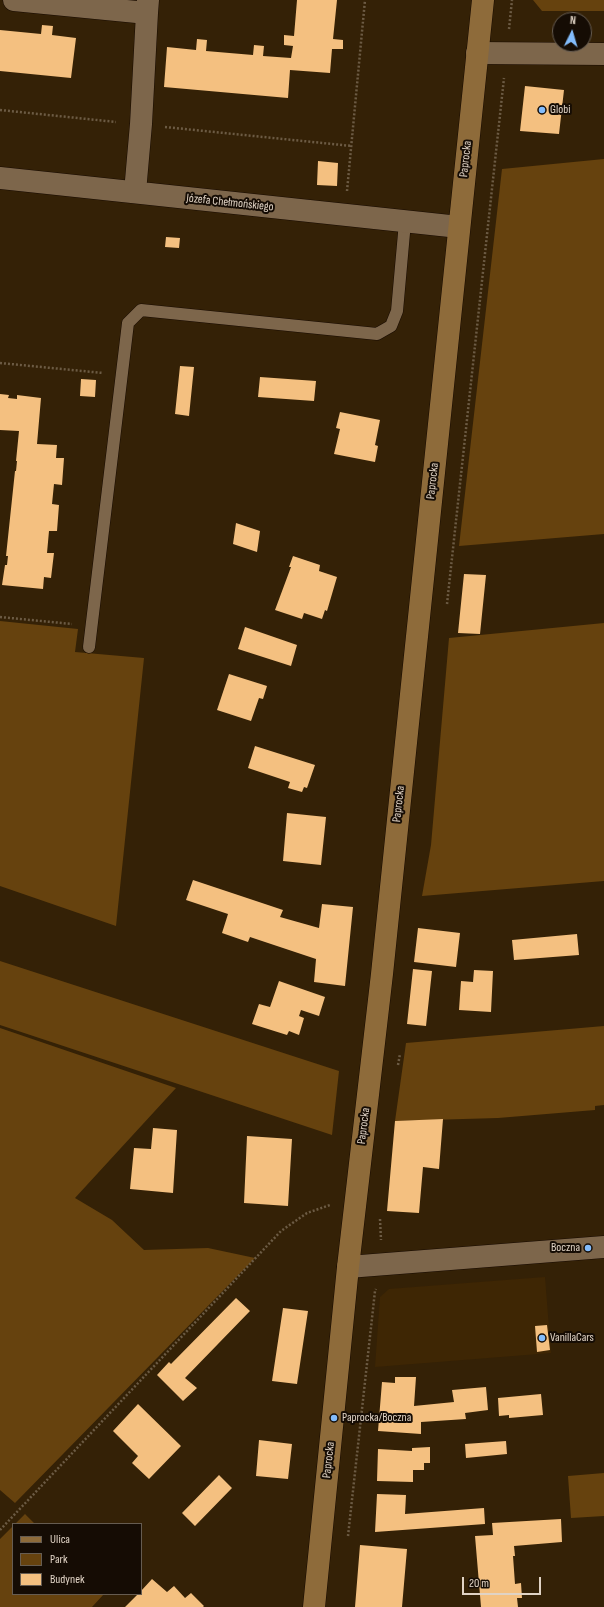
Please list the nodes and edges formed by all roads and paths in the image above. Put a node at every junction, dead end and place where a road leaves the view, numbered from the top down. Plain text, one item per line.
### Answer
1 (14, 0) edge
2 (365, 0) edge
3 (483, 0) edge
4 (147, 7) edge
5 (477, 52) junction
6 (604, 54) edge
7 (0, 110) edge
8 (141, 124) junction
9 (352, 146) junction
10 (0, 178) edge
11 (136, 192) junction
12 (344, 215) junction
13 (404, 222) junction
14 (459, 227) junction
15 (0, 363) edge
16 (121, 375) junction
17 (0, 617) edge
18 (75, 625) dead end
19 (89, 647) dead end
20 (356, 1198) junction
21 (604, 1247) edge
22 (348, 1267) junction
23 (379, 1287) dead end
24 (0, 1530) edge
25 (348, 1536) dead end
26 (314, 1607) edge

1 - 4 street
2 - 9 path
3 - 5 street, Paprocka
4 - 8 street
5 - 6 street
5 - 14 street, Paprocka
7 - 8 path
8 - 9 path
8 - 11 street
9 - 12 path
10 - 11 street, Józefa Chełmońskiego
11 - 12 street, Józefa Chełmońskiego
12 - 13 street, Józefa Chełmońskiego
13 - 14 street, Józefa Chełmońskiego
13 - 16 lane
14 - 20 street, Paprocka
15 - 16 path
16 - 19 lane
17 - 18 path
20 - 22 street, Paprocka
20 - 24 path
21 - 22 street
22 - 26 street, Paprocka
23 - 25 path

